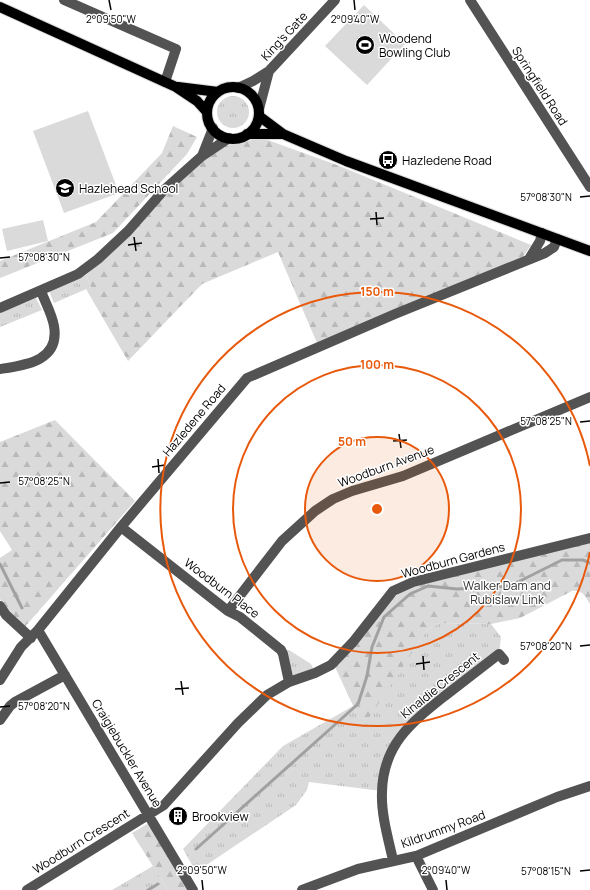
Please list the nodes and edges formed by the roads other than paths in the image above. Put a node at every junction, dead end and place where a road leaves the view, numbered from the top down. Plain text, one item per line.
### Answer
1 (64, 0) edge
2 (335, 0) edge
3 (470, 0) edge
4 (0, 7) edge
5 (269, 72) junction
6 (165, 82) junction
7 (176, 87) junction
8 (238, 88) junction
9 (218, 92) junction
10 (207, 112) junction
11 (259, 113) junction
12 (213, 128) junction
13 (247, 134) junction
14 (283, 134) junction
15 (229, 138) junction
16 (202, 156) junction
17 (590, 187) edge
18 (542, 233) junction
19 (557, 239) junction
20 (590, 251) edge
21 (529, 259) junction
22 (41, 291) junction
23 (0, 308) edge
24 (0, 370) edge
25 (590, 397) edge
26 (121, 527) junction
27 (590, 538) edge
28 (0, 606) edge
29 (228, 611) junction
30 (34, 634) junction
31 (504, 660) dead end
32 (65, 675) junction
33 (0, 680) edge
34 (289, 682) junction
35 (0, 720) edge
36 (590, 786) edge
37 (148, 814) junction
38 (416, 856) junction
39 (393, 860) junction
40 (26, 890) edge
41 (193, 890) edge
42 (302, 890) edge
43 (433, 890) edge

1 - 6 street
2 - 5 street, King's Gate
3 - 17 street, Springfield Road
4 - 6 main road
5 - 8 street, King's Gate
5 - 11 street, King's Gate
6 - 7 main road
7 - 9 main road
7 - 10 main road
8 - 9 main road
8 - 11 main road
9 - 10 main road
10 - 12 main road
11 - 13 main road
11 - 14 main road
12 - 15 main road
12 - 16 street
13 - 14 main road
13 - 15 main road
14 - 18 main road
15 - 16 street
16 - 22 street
18 - 19 main road
18 - 21 street
19 - 20 main road
19 - 21 street, Hazledene Road
21 - 26 street, Hazledene Road
22 - 23 street
22 - 24 street
25 - 29 street, Woodburn Avenue
26 - 29 street, Woodburn Place
26 - 30 street, Hazledene Road
27 - 34 street, Woodburn Gardens
28 - 30 street, Craigiebuckler Avenue
29 - 34 street, Woodburn Place
30 - 32 street, Craigiebuckler Avenue
30 - 33 street, Hazledene Road
31 - 39 street, Kinaldie Crescent
32 - 35 street
32 - 37 street, Craigiebuckler Avenue
34 - 37 street, Woodburn Gardens
36 - 38 street, Kildrummy Road
37 - 40 street, Woodburn Crescent
37 - 41 street, Craigiebuckler Avenue
38 - 39 street, Kildrummy Road
38 - 43 street
39 - 42 street, Kildrummy Road

